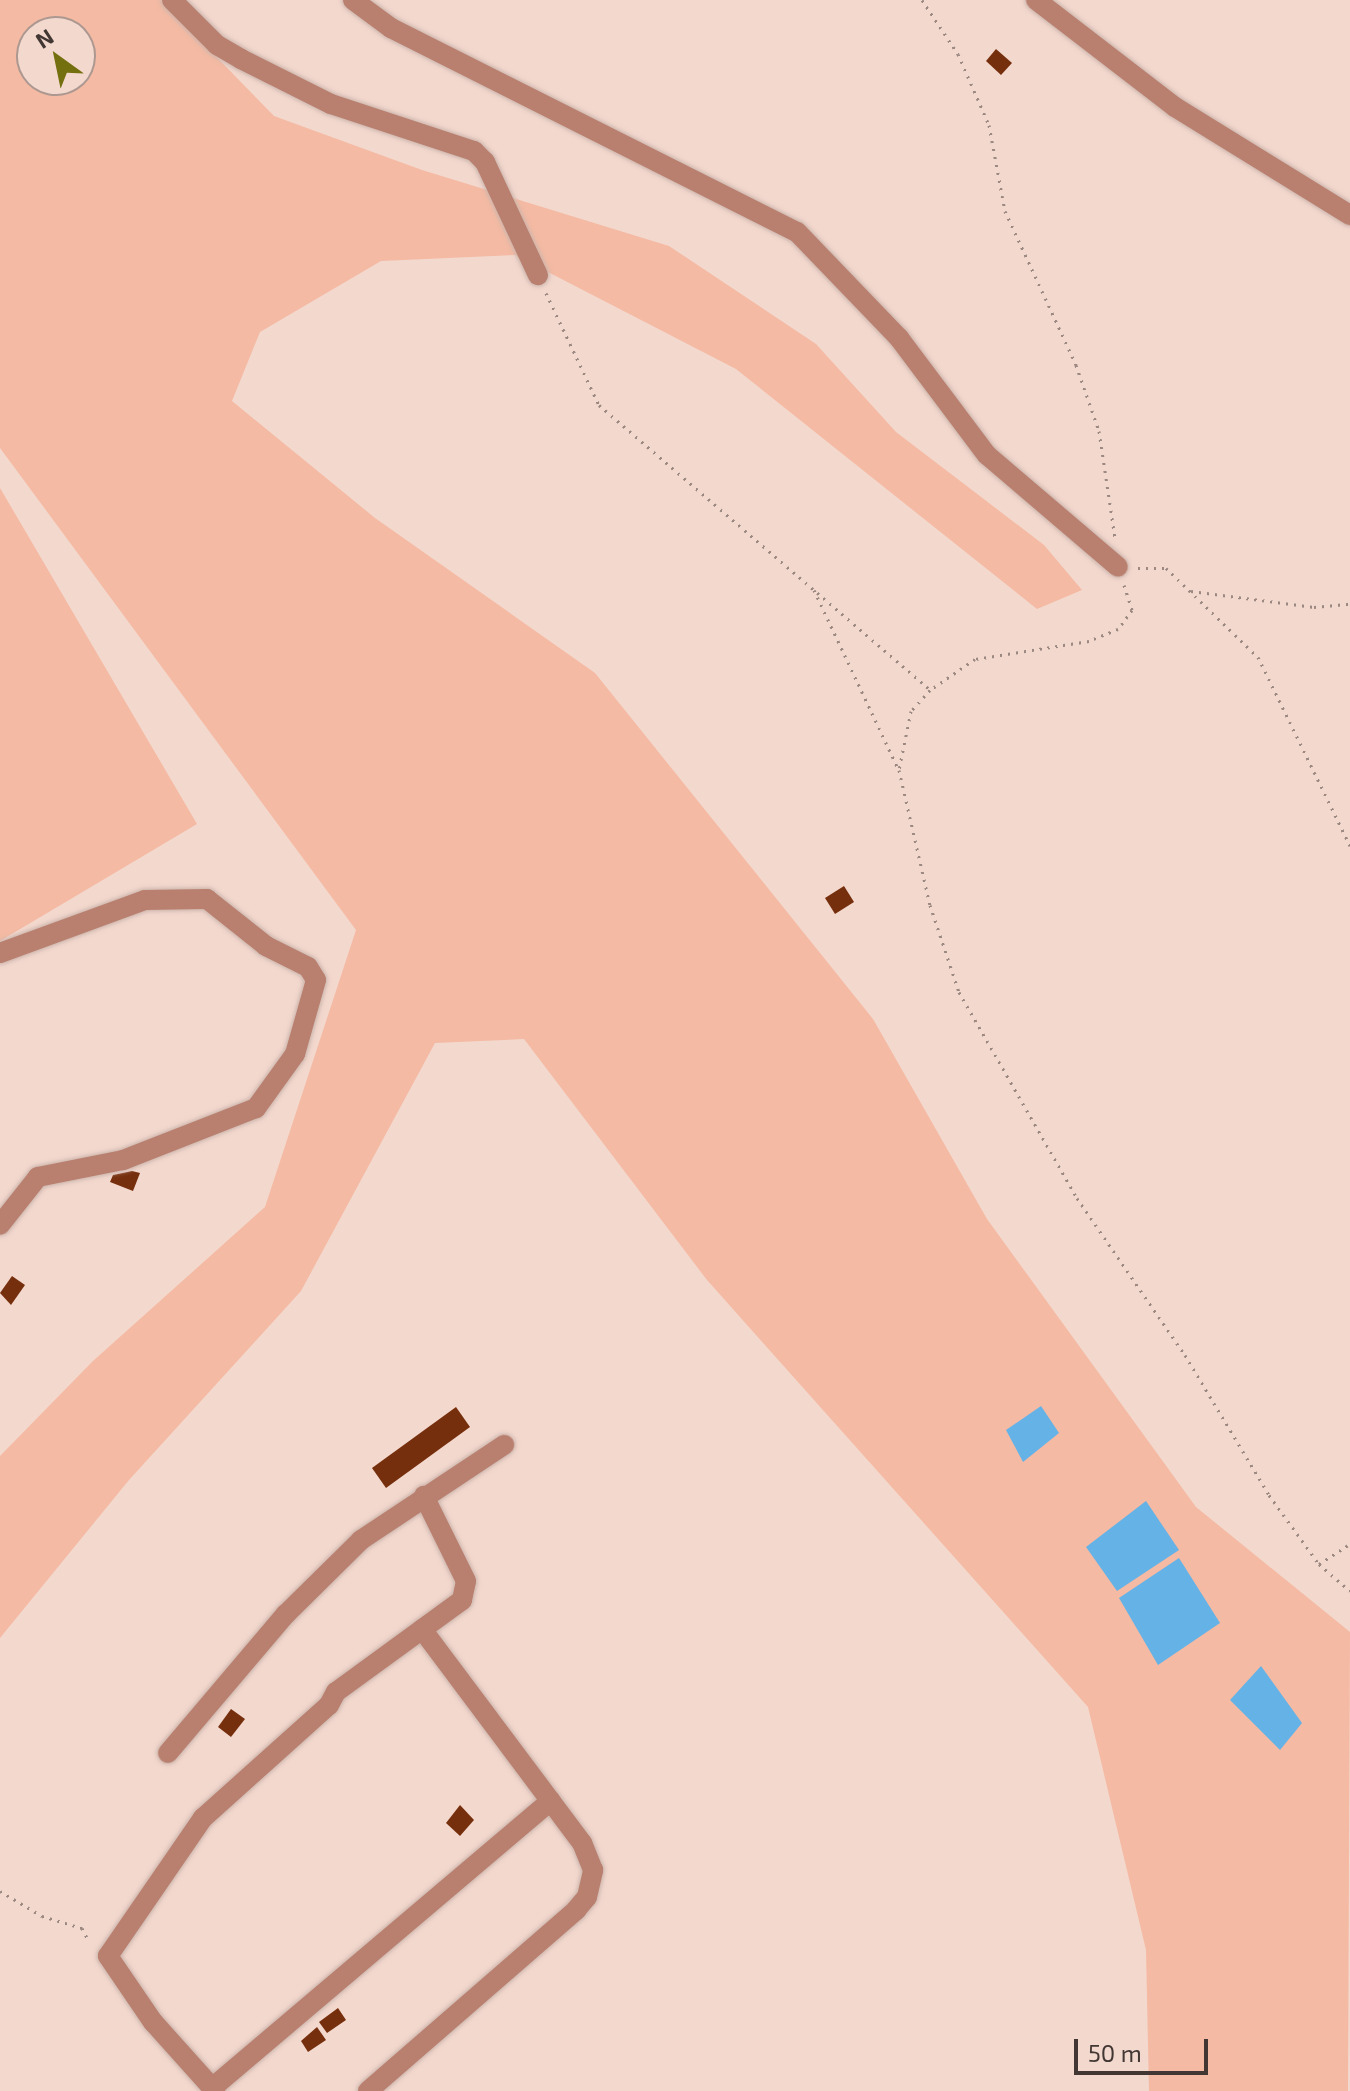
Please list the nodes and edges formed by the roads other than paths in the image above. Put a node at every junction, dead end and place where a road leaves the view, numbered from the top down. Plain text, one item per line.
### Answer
1 (172, 0) edge
2 (353, 0) edge
3 (1036, 0) edge
4 (1350, 215) edge
5 (538, 275) road end
6 (1118, 567) road end
7 (0, 953) edge
8 (0, 1225) edge
9 (504, 1445) dead end
10 (424, 1496) junction
11 (422, 1629) junction
12 (168, 1753) dead end
13 (551, 1801) junction
14 (213, 2089) edge
15 (368, 2091) edge

1 - 5 street
2 - 6 street
3 - 4 street
7 - 8 street
9 - 10 street
10 - 11 street
10 - 12 street
11 - 13 street
11 - 14 street
13 - 14 street
13 - 15 street

